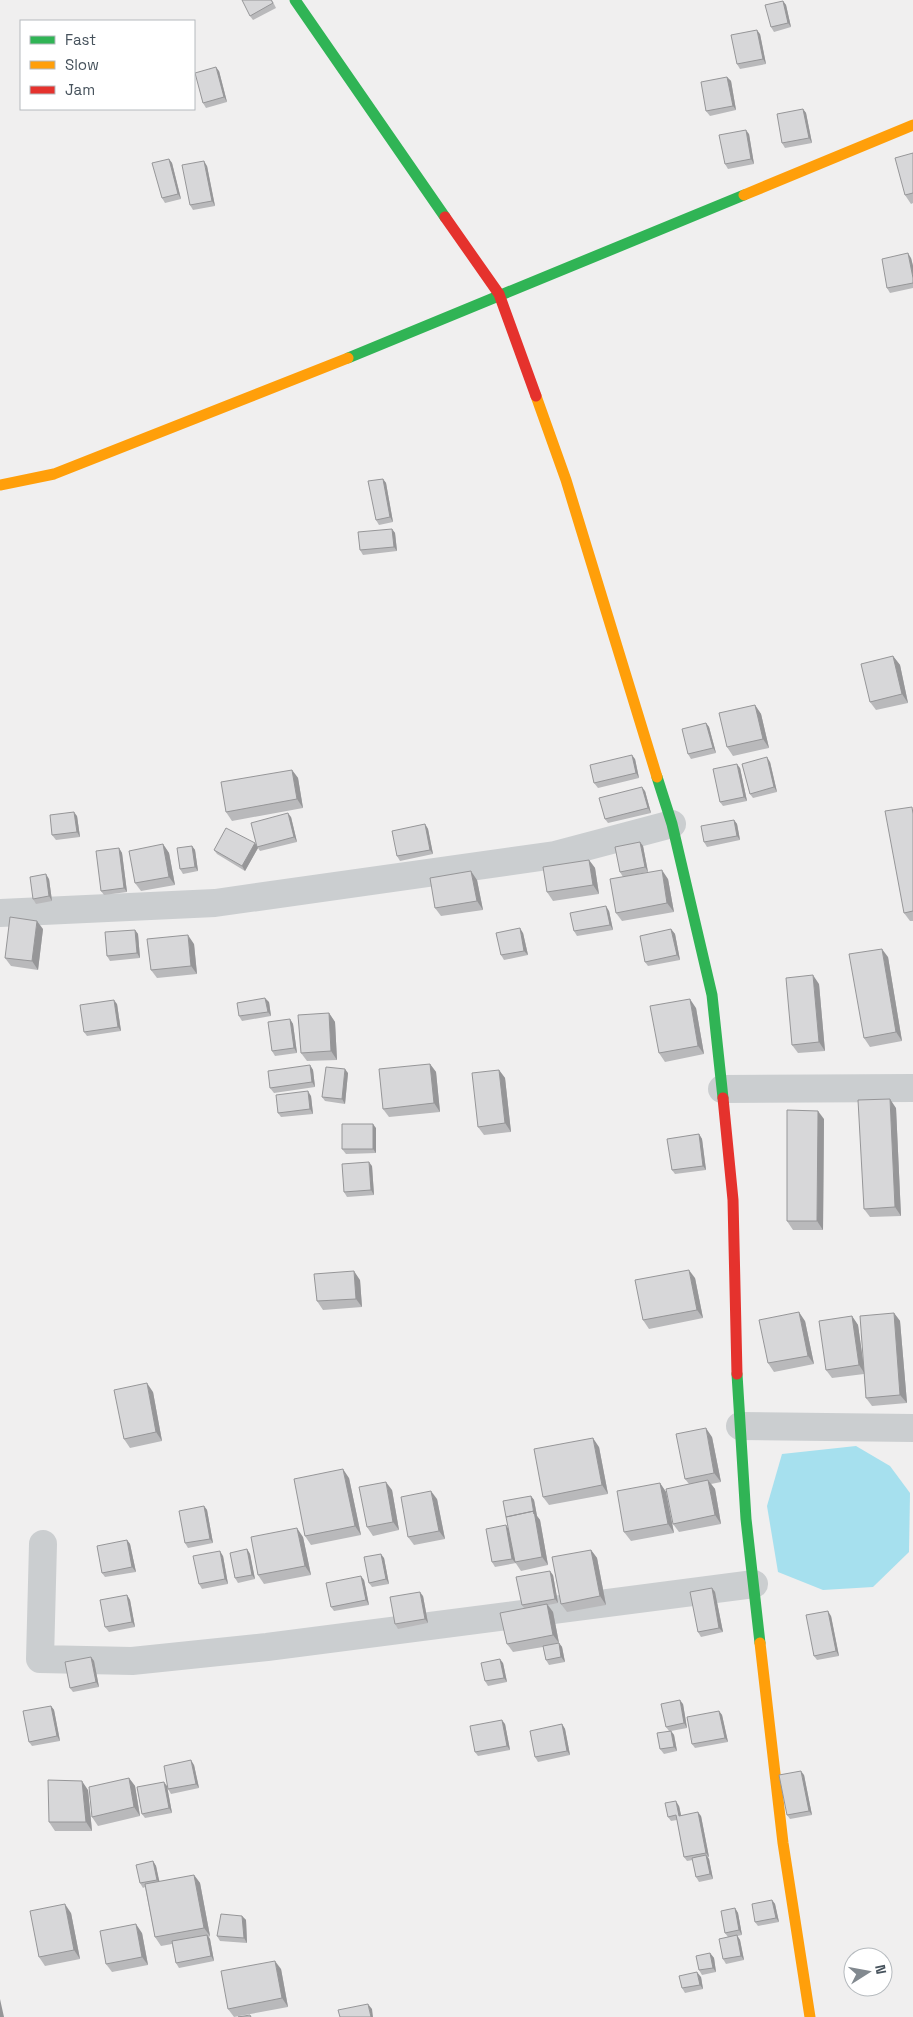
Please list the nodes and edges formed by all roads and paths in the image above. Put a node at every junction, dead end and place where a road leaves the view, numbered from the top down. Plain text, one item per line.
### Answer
1 (294, 0) edge
2 (913, 125) edge
3 (499, 294) junction
4 (0, 485) edge
5 (672, 824) junction
6 (0, 913) edge
7 (913, 1088) edge
8 (722, 1089) junction
9 (740, 1426) junction
10 (913, 1428) edge
11 (43, 1544) dead end
12 (754, 1584) junction
13 (810, 2017) edge

1 - 3 street
2 - 3 street
3 - 4 street
3 - 5 street
5 - 6 street
5 - 8 street
7 - 8 street
8 - 9 street
9 - 10 street
9 - 12 street
11 - 12 street
12 - 13 street

